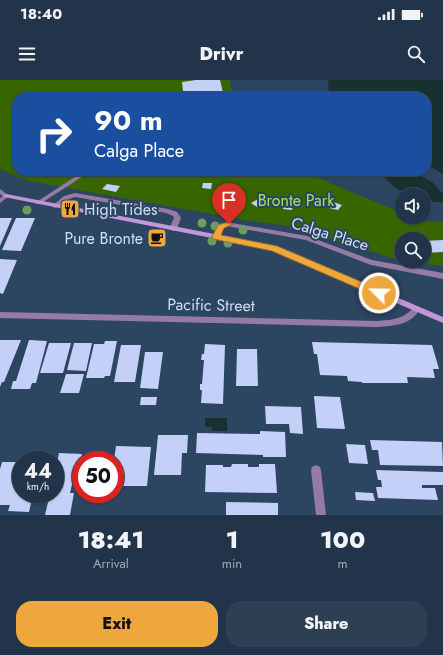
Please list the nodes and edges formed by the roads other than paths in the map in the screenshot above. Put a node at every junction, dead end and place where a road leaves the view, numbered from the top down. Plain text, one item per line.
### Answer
1 (80, 176) edge
2 (0, 191) edge
3 (6, 196) junction
4 (0, 201) edge
5 (38, 203) junction
6 (55, 206) junction
7 (173, 229) junction
8 (216, 237) junction
9 (443, 276) edge
10 (416, 309) junction
11 (0, 315) edge
12 (443, 320) edge
13 (316, 470) dead end
14 (321, 515) edge

1 - 5 street
2 - 3 street
3 - 4 street
3 - 5 main road
5 - 6 main road
6 - 7 main road
6 - 7 street
7 - 8 main road
8 - 9 street, Calga Place
8 - 10 main road
10 - 11 street, Pacific Street
10 - 12 main road
13 - 14 street

